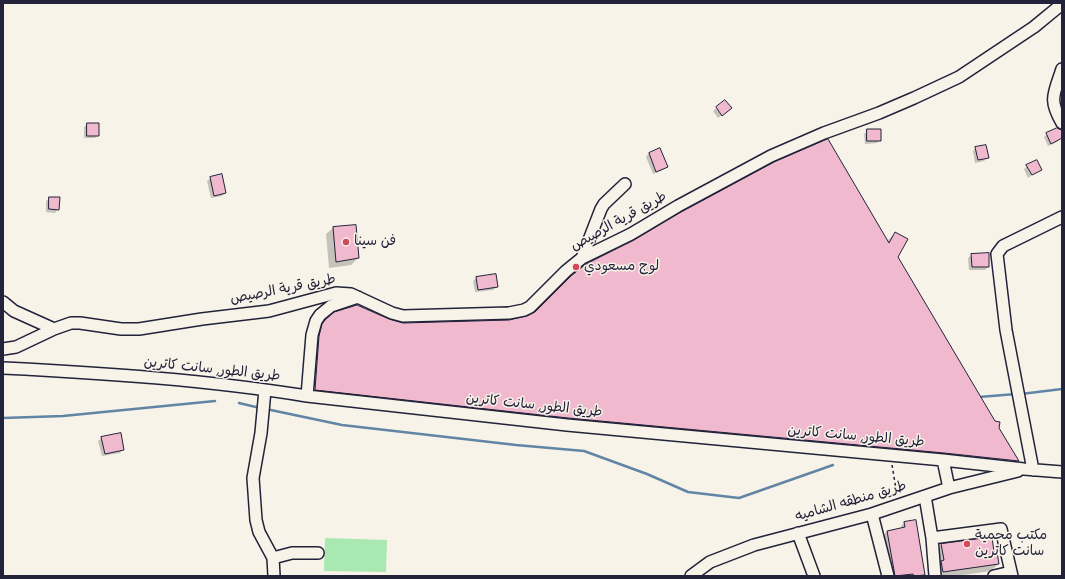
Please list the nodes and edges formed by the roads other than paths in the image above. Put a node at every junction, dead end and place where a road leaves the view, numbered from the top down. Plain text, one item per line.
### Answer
1 (1062, 4) edge
2 (1062, 69) edge
3 (1062, 123) edge
4 (625, 184) dead end
5 (1062, 217) edge
6 (582, 258) junction
7 (358, 296) junction
8 (3, 302) edge
9 (54, 329) junction
10 (3, 349) edge
11 (3, 368) edge
12 (265, 390) junction
13 (307, 396) junction
14 (943, 460) junction
15 (1028, 470) junction
16 (1062, 472) edge
17 (949, 488) junction
18 (925, 496) junction
19 (872, 514) junction
20 (798, 533) junction
21 (932, 538) junction
22 (318, 554) dead end
23 (274, 558) junction
24 (1012, 574) edge
25 (274, 576) edge
26 (691, 576) edge
27 (814, 576) edge
28 (888, 576) edge
29 (935, 576) edge
30 (994, 576) edge

1 - 6 street, طريق قرية الرصيص
2 - 3 street
4 - 6 street
5 - 15 street
6 - 7 street, طريق قرية الرصيص
7 - 9 street, طريق قرية الرصيص
7 - 13 street
8 - 9 street
9 - 10 street, طريق قرية الرصيص
11 - 12 street, طريق الطور, سانت كاترين
12 - 13 street, طريق الطور, سانت كاترين
12 - 23 street
13 - 14 street, طريق الطور, سانت كاترين
14 - 15 street, طريق الطور, سانت كاترين
14 - 17 street
15 - 16 street, طريق الطور, سانت كاترين
15 - 17 street, طريق منطقه الشاميه
17 - 18 street, طريق منطقه الشاميه
18 - 19 street, طريق منطقه الشاميه
18 - 21 street
19 - 20 street, طريق منطقه الشاميه
19 - 28 street
20 - 26 street, طريق منطقه الشاميه
20 - 27 street
21 - 24 street
21 - 29 street
22 - 23 street
23 - 25 street
24 - 30 street

